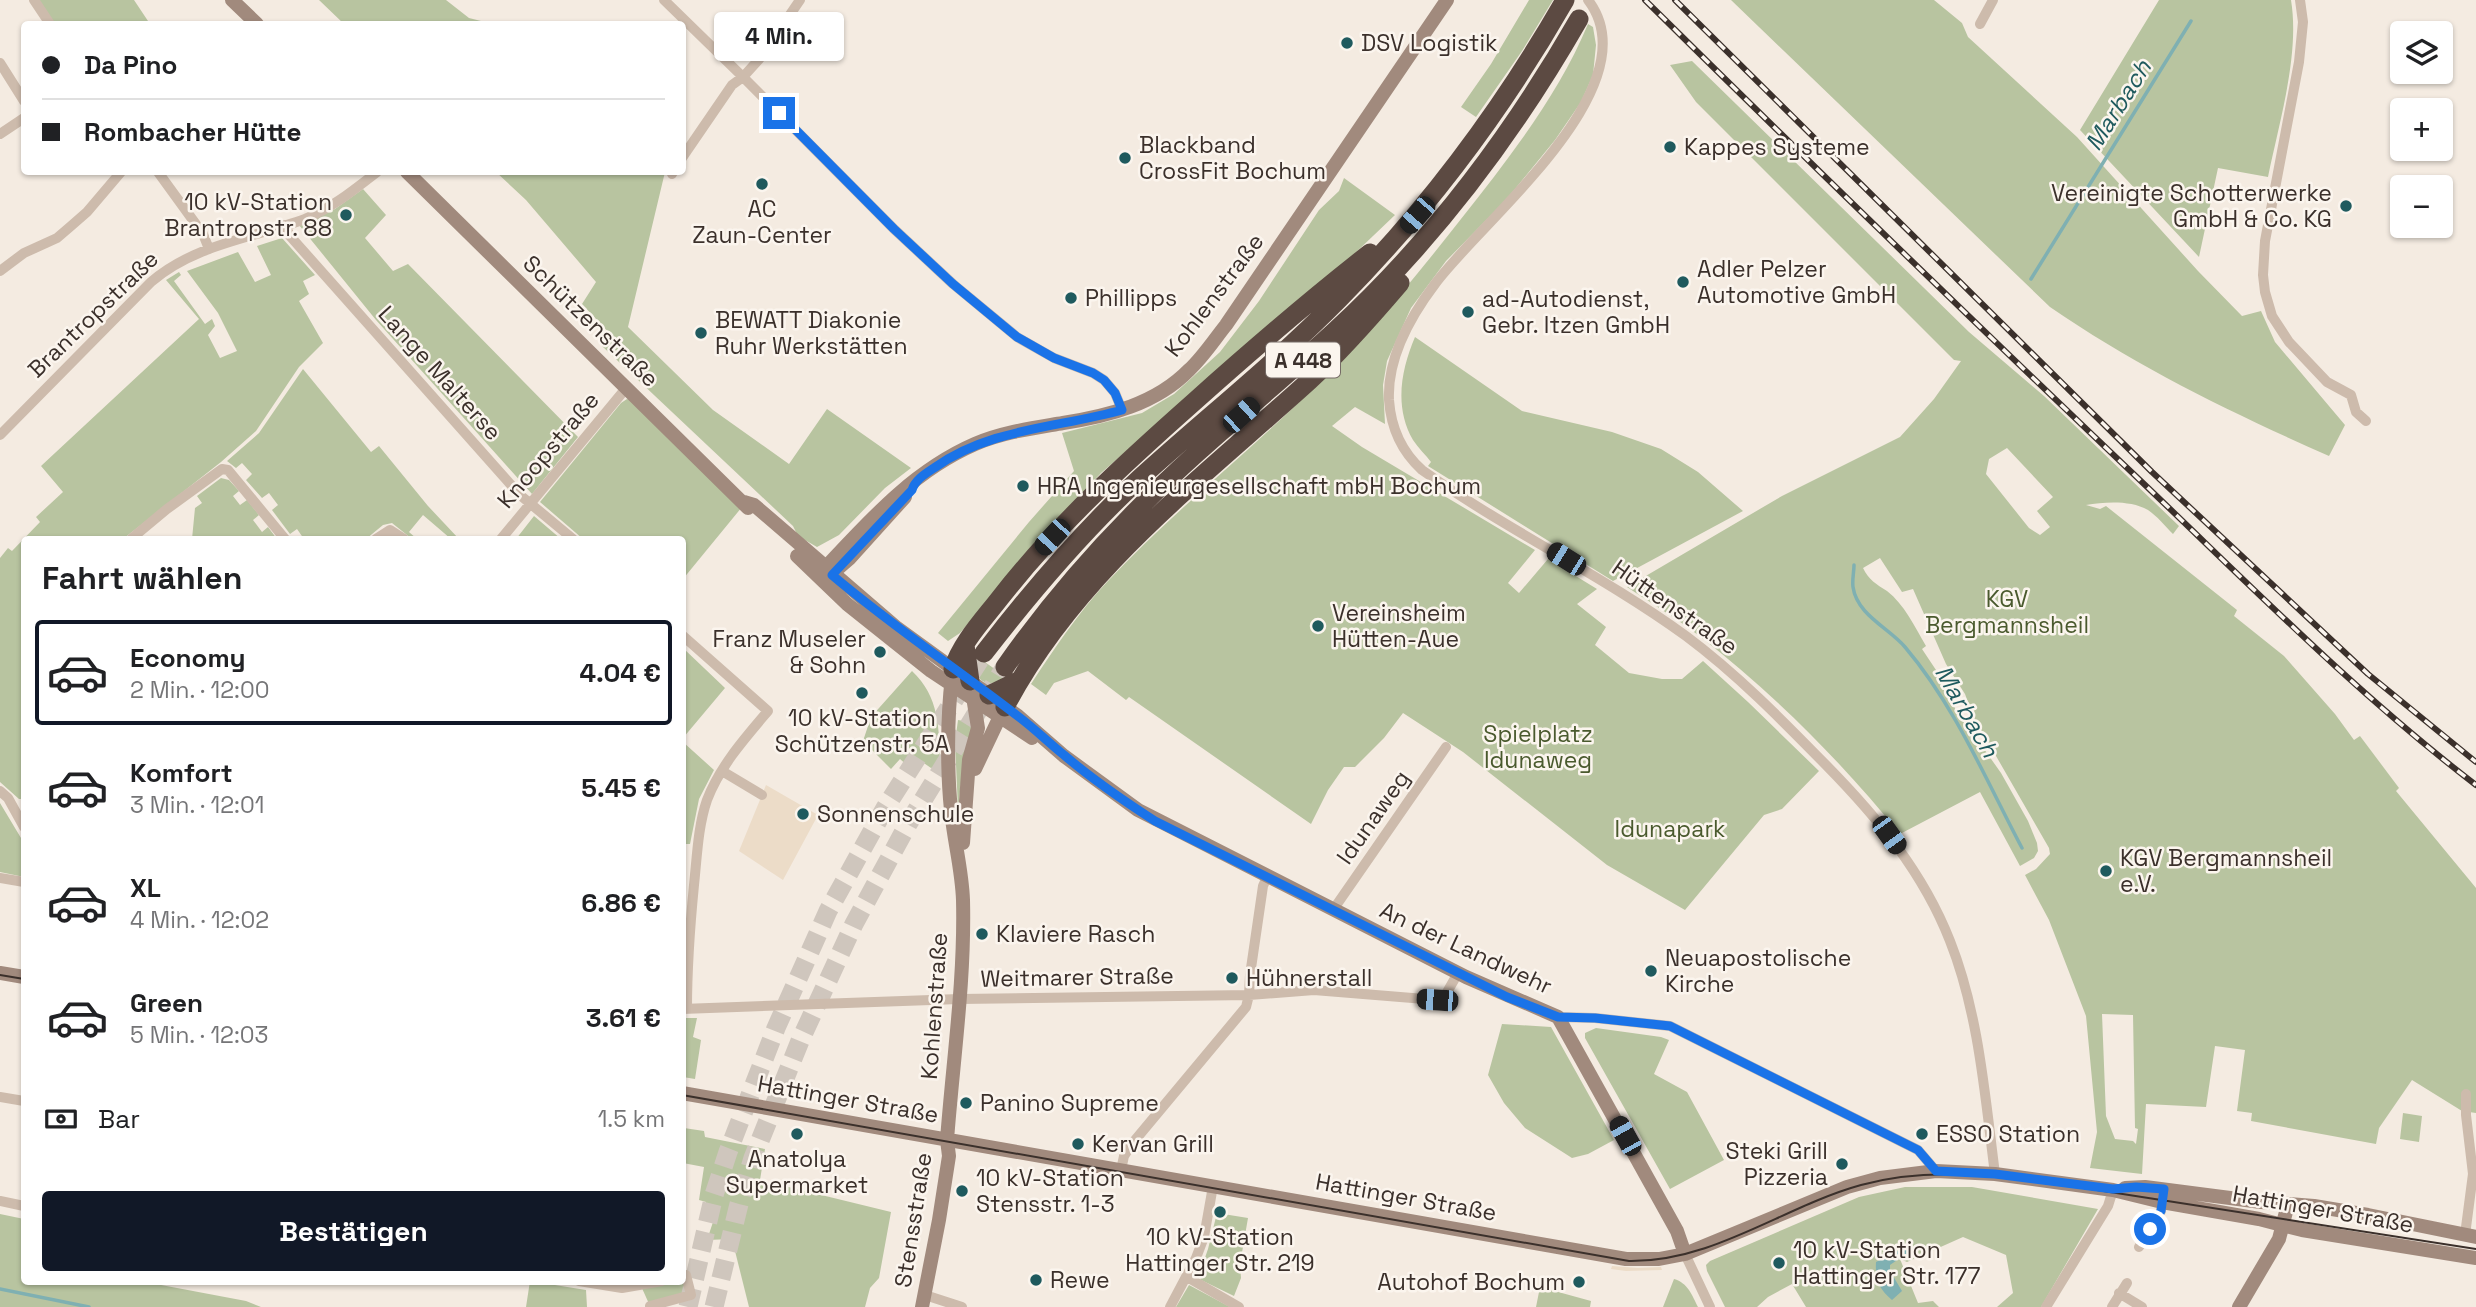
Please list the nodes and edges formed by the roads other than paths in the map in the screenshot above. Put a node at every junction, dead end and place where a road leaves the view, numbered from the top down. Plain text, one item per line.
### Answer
1 (34, 0) edge
2 (232, 0) edge
3 (664, 0) edge
4 (800, 0) edge
5 (1447, 0) edge
6 (1565, 0) edge
7 (1588, 0) edge
8 (1993, 0) edge
9 (2300, 0) edge
10 (1579, 19) dead end
11 (48, 21) edge
12 (254, 21) edge
13 (686, 21) edge
14 (686, 21) edge
15 (1980, 24) dead end
16 (0, 63) edge
17 (743, 77) junction
18 (21, 96) edge
19 (21, 120) edge
20 (0, 134) edge
21 (686, 152) edge
22 (118, 175) edge
23 (160, 175) edge
24 (373, 175) edge
25 (410, 175) edge
26 (1417, 215) junction
27 (285, 225) junction
28 (209, 249) junction
29 (0, 271) edge
30 (627, 387) junction
31 (1122, 410) junction
32 (2366, 421) dead end
33 (0, 435) edge
34 (531, 503) junction
35 (135, 536) edge
36 (283, 536) edge
37 (381, 536) edge
38 (399, 536) edge
39 (504, 536) edge
40 (570, 536) edge
41 (826, 574) junction
42 (686, 639) edge
43 (984, 653) tunnel mouth
44 (1012, 674) junction
45 (967, 686) junction
46 (1002, 711) junction
47 (949, 716) junction
48 (1446, 747) dead end
49 (722, 771) junction
50 (0, 791) edge
51 (762, 795) dead end
52 (965, 800) junction
53 (20, 808) edge
54 (961, 876) junction
55 (1268, 877) junction
56 (0, 878) edge
57 (21, 882) edge
58 (1334, 910) junction
59 (686, 943) edge
60 (0, 973) edge
61 (1458, 973) junction
62 (21, 976) edge
63 (1249, 995) junction
64 (959, 999) junction
65 (686, 1009) edge
66 (1558, 1017) junction
67 (686, 1094) edge
68 (2466, 1094) dead end
69 (0, 1097) edge
70 (21, 1100) edge
71 (947, 1140) junction
72 (1121, 1170) junction
73 (1936, 1171) junction
74 (1995, 1174) junction
75 (1213, 1186) junction
76 (2113, 1189) junction
77 (2163, 1196) junction
78 (0, 1201) edge
79 (2288, 1203) junction
80 (21, 1205) edge
81 (2284, 1225) junction
82 (2471, 1236) edge
83 (2139, 1247) dead end
84 (1685, 1254) junction
85 (2476, 1258) edge
86 (686, 1275) edge
87 (1186, 1277) junction
88 (2127, 1283) dead end
89 (604, 1285) edge
90 (633, 1285) edge
91 (642, 1285) edge
92 (2119, 1293) junction
93 (923, 1301) edge
94 (650, 1307) edge
95 (962, 1307) edge
96 (1170, 1307) edge
97 (1239, 1307) edge
98 (1710, 1307) edge
99 (2046, 1307) edge
100 (2112, 1307) edge
101 (2142, 1307) edge
102 (2239, 1307) edge

1 - 11 street
2 - 12 street
3 - 14 street
4 - 17 street
5 - 31 street, Kohlenstraße
6 - 26 highway, A 448
7 - 74 street, Hüttenstraße
8 - 15 street
9 - 32 street
10 - 44 highway, A 448
13 - 17 street
16 - 18 street
17 - 21 street
17 - 31 street
19 - 20 street
22 - 29 street
23 - 28 street
24 - 27 street, Brantropstraße
25 - 30 street, Schützenstraße
26 - 43 highway, A 448
26 - 45 highway
27 - 28 street, Brantropstraße
27 - 34 street, Lange Malterse
28 - 33 street, Brantropstraße
30 - 34 street, Knoopstraße
30 - 41 street, Schützenstraße
31 - 41 street, Kohlenstraße
34 - 39 street, Knoopstraße
34 - 40 street, Lange Malterse
35 - 36 street
37 - 38 street
41 - 45 street, Schützenstraße
42 - 49 street
44 - 45 highway
44 - 46 highway
45 - 46 street, An der Landwehr
45 - 47 street, Kohlenstraße
45 - 47 street
45 - 52 street, Kohlenstraße
46 - 52 street, Kohlenstraße
46 - 55 street, An der Landwehr
47 - 54 street, Kohlenstraße
48 - 58 street, Idunaweg
49 - 51 street
49 - 59 street
50 - 53 street
52 - 54 street, Kohlenstraße
54 - 64 street, Kohlenstraße
55 - 58 street, An der Landwehr
55 - 63 street
56 - 57 street
58 - 61 street, An der Landwehr
60 - 62 street
61 - 63 street, Weitmarer Straße
61 - 66 street, An der Landwehr
63 - 64 street, Weitmarer Straße
63 - 72 street
64 - 65 street, Weitmarer Straße
64 - 71 street, Kohlenstraße
66 - 73 street, An der Landwehr
66 - 84 street
67 - 71 street, Hattinger Straße
68 - 82 street
69 - 70 street
71 - 72 street, Hattinger Straße
71 - 93 street, Stensstraße
72 - 75 street, Hattinger Straße
73 - 74 street, Hattinger Straße
73 - 84 street, Hattinger Straße
74 - 76 street, Hattinger Straße
75 - 84 street, Hattinger Straße
75 - 87 street
76 - 77 street, Hattinger Straße
76 - 99 street
77 - 79 street, Hattinger Straße
77 - 81 street, Hattinger Straße
77 - 83 street
78 - 80 street
79 - 81 street
79 - 82 street, Hattinger Straße
81 - 85 street, Hattinger Straße
81 - 102 street
84 - 98 street
86 - 94 street
87 - 96 street
87 - 97 street
88 - 92 street
89 - 90 street
91 - 94 street
92 - 100 street
92 - 101 street
93 - 95 street

